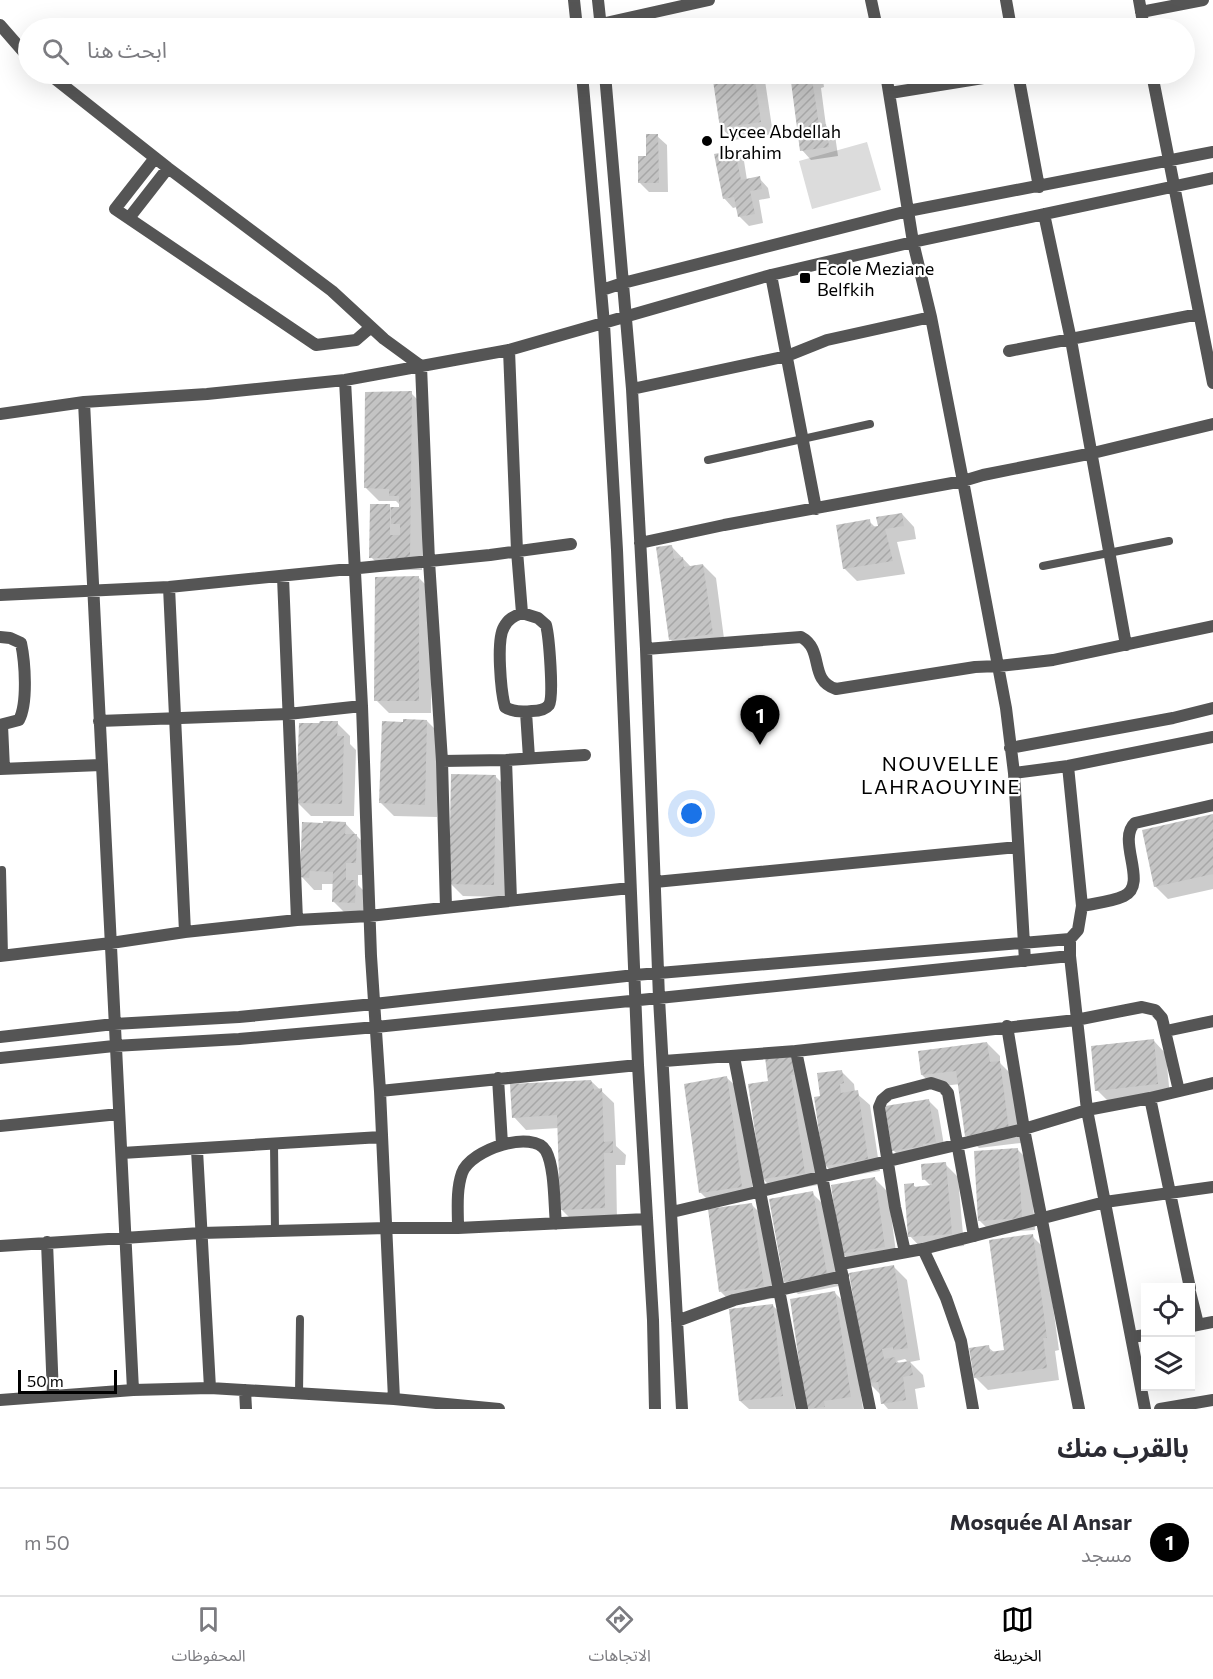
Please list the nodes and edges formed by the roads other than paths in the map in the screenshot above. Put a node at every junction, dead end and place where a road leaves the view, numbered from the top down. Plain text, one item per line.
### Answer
1 (574, 0) edge
2 (598, 0) edge
3 (710, 0) edge
4 (871, 0) edge
5 (1006, 0) edge
6 (1203, 0) edge
7 (672, 4) edge
8 (1140, 6) edge
9 (576, 18) edge
10 (600, 18) edge
11 (627, 18) edge
12 (875, 18) edge
13 (1009, 18) edge
14 (0, 25) edge
15 (18, 46) edge
16 (62, 84) edge
17 (583, 84) edge
18 (606, 84) edge
19 (888, 84) edge
20 (946, 84) edge
21 (1020, 84) edge
22 (1154, 84) edge
23 (890, 93) junction
24 (1213, 152) edge
25 (155, 158) junction
26 (1169, 162) junction
27 (168, 168) junction
28 (1213, 178) edge
29 (1175, 186) junction
30 (1039, 187) junction
31 (908, 212) junction
32 (1044, 214) junction
33 (129, 218) junction
34 (913, 242) junction
35 (771, 275) junction
36 (623, 283) junction
37 (602, 290) junction
38 (1199, 314) junction
39 (931, 317) junction
40 (626, 318) junction
41 (604, 324) junction
42 (371, 327) junction
43 (1071, 340) junction
44 (509, 350) junction
45 (1009, 351) dead end
46 (787, 356) junction
47 (421, 366) junction
48 (345, 380) junction
49 (1213, 383) edge
50 (632, 389) junction
51 (84, 402) junction
52 (0, 414) edge
53 (870, 424) dead end
54 (1213, 424) edge
55 (802, 438) junction
56 (1093, 453) junction
57 (708, 460) dead end
58 (963, 481) junction
59 (816, 509) junction
60 (1169, 541) dead end
61 (640, 543) junction
62 (571, 544) dead end
63 (517, 551) junction
64 (1108, 553) junction
65 (429, 561) junction
66 (1043, 566) dead end
67 (355, 568) junction
68 (283, 577) junction
69 (169, 587) junction
70 (94, 590) junction
71 (0, 595) edge
72 (522, 613) junction
73 (1213, 627) edge
74 (0, 637) edge
75 (1126, 645) junction
76 (646, 649) junction
77 (999, 666) junction
78 (362, 706) junction
79 (1213, 708) edge
80 (526, 712) junction
81 (288, 714) junction
82 (174, 718) junction
83 (99, 721) junction
84 (1, 725) edge
85 (1213, 737) edge
86 (1010, 748) junction
87 (585, 755) dead end
88 (529, 758) junction
89 (506, 760) junction
90 (442, 761) junction
91 (101, 765) junction
92 (1068, 766) junction
93 (2, 769) edge
94 (1014, 773) junction
95 (1213, 805) edge
96 (1018, 847) junction
97 (2, 870) dead end
98 (655, 882) junction
99 (630, 888) junction
100 (511, 900) junction
101 (1082, 906) junction
102 (446, 908) junction
103 (369, 916) junction
104 (297, 920) junction
105 (185, 932) junction
106 (1070, 939) junction
107 (1024, 941) junction
108 (111, 943) junction
109 (2, 956) edge
110 (1070, 956) junction
111 (1025, 961) junction
112 (658, 973) junction
113 (635, 975) junction
114 (659, 998) junction
115 (635, 1000) junction
116 (374, 1004) junction
117 (1076, 1020) junction
118 (1213, 1021) edge
119 (114, 1024) junction
120 (1006, 1026) junction
121 (376, 1027) junction
122 (1166, 1031) junction
123 (0, 1037) edge
124 (114, 1046) junction
125 (796, 1051) junction
126 (734, 1057) junction
127 (0, 1058) edge
128 (663, 1061) junction
129 (638, 1065) junction
130 (498, 1078) junction
131 (1212, 1087) edge
132 (1179, 1090) junction
133 (380, 1091) junction
134 (1150, 1098) junction
135 (1087, 1110) junction
136 (118, 1114) junction
137 (0, 1126) edge
138 (1024, 1129) junction
139 (381, 1137) junction
140 (274, 1144) junction
141 (502, 1144) junction
142 (957, 1144) junction
143 (197, 1150) junction
144 (122, 1153) junction
145 (887, 1162) junction
146 (821, 1177) junction
147 (1213, 1187) edge
148 (759, 1190) junction
149 (1171, 1192) junction
150 (1105, 1202) junction
151 (672, 1212) junction
152 (1041, 1217) junction
153 (647, 1219) junction
154 (555, 1224) junction
155 (387, 1228) junction
156 (458, 1228) junction
157 (275, 1232) junction
158 (201, 1233) junction
159 (974, 1236) junction
160 (125, 1237) junction
161 (47, 1242) junction
162 (0, 1246) edge
163 (923, 1249) junction
164 (905, 1252) junction
165 (842, 1270) junction
166 (1189, 1283) edge
167 (779, 1291) junction
168 (300, 1319) dead end
169 (677, 1321) junction
170 (1213, 1322) edge
171 (1195, 1325) edge
172 (1141, 1336) edge
173 (1131, 1337) junction
174 (210, 1388) junction
175 (133, 1390) junction
176 (245, 1390) junction
177 (299, 1393) junction
178 (53, 1395) junction
179 (394, 1399) junction
180 (0, 1400) edge
181 (1213, 1400) edge
182 (246, 1409) edge
183 (499, 1409) edge
184 (655, 1409) edge
185 (682, 1409) edge
186 (802, 1409) edge
187 (870, 1409) edge
188 (973, 1409) edge
189 (1079, 1409) edge
190 (1145, 1409) edge
191 (1160, 1409) edge

1 - 9 street
2 - 10 street
3 - 7 street
4 - 12 street
5 - 13 street
6 - 8 street
7 - 11 street
14 - 15 street
16 - 25 street
17 - 37 street
18 - 36 street
19 - 23 street
20 - 23 street
21 - 30 street
22 - 26 street
23 - 31 street
24 - 26 street
25 - 27 street
25 - 33 street
26 - 29 street
26 - 30 street
27 - 33 street
27 - 42 street
28 - 29 street
29 - 32 street
29 - 38 street
30 - 31 street
31 - 34 street
31 - 36 street
32 - 34 street
32 - 43 street
33 - 42 street
34 - 35 street
34 - 39 street
35 - 40 street
35 - 46 street
36 - 37 street
36 - 40 street
37 - 41 street
38 - 43 street
38 - 49 street
39 - 46 street
39 - 58 street
40 - 41 street
40 - 50 street
41 - 44 street
41 - 99 street
42 - 47 street
43 - 45 street
43 - 56 street
44 - 47 street
44 - 63 street
46 - 50 street
46 - 55 street
47 - 48 street
47 - 65 street
48 - 51 street
48 - 67 street
50 - 61 street
51 - 52 street
51 - 70 street
53 - 55 lane
54 - 56 street
55 - 57 lane
55 - 59 street
56 - 58 street
56 - 64 street
58 - 59 street
58 - 77 street
59 - 61 street
60 - 64 lane
61 - 76 street
62 - 63 street
63 - 65 street
63 - 72 street
64 - 66 lane
64 - 75 street
65 - 67 street
65 - 90 street
67 - 68 street
67 - 78 street
68 - 69 street
68 - 81 street
69 - 70 street
69 - 82 street
70 - 71 street
70 - 83 street
72 - 80 street
72 - 80 street
73 - 75 street
74 - 84 street
75 - 77 street
76 - 77 street
76 - 98 street
77 - 86 street
78 - 81 street
78 - 103 street
79 - 86 street
80 - 88 street
81 - 82 street
81 - 104 street
82 - 83 street
82 - 105 street
83 - 91 street
84 - 93 street
85 - 92 street
86 - 94 street
87 - 88 street
88 - 89 street
89 - 90 street
89 - 100 street
90 - 102 street
91 - 93 street
91 - 108 street
92 - 94 street
92 - 101 street
94 - 96 street
95 - 101 street
96 - 98 street
96 - 107 street
97 - 109 lane
98 - 112 street
99 - 100 street
99 - 113 street
100 - 102 street
101 - 106 street
102 - 103 street
103 - 104 street
103 - 116 street
104 - 105 street
105 - 108 street
106 - 107 street
106 - 110 street
107 - 111 street
107 - 112 street
108 - 109 street
108 - 119 street
110 - 111 street
110 - 117 street
111 - 114 street
112 - 113 street
112 - 114 street
113 - 115 street
113 - 116 street
114 - 115 street
114 - 128 street
115 - 121 street
115 - 129 street
116 - 119 street
116 - 121 street
117 - 120 street
117 - 122 street
117 - 135 street
118 - 122 street
119 - 123 street
119 - 124 street
120 - 125 street
120 - 138 street
121 - 124 street
121 - 133 street
122 - 132 street
124 - 127 street
124 - 136 street
125 - 126 street
125 - 146 street
126 - 128 street
126 - 148 street
128 - 151 street
129 - 130 street
129 - 153 street
130 - 133 street
130 - 141 street
131 - 132 street
132 - 134 street
133 - 139 street
134 - 135 street
134 - 149 street
135 - 138 street
135 - 150 street
136 - 137 street
136 - 144 street
138 - 142 street
138 - 152 street
139 - 140 street
139 - 155 street
140 - 143 street
140 - 157 lane
141 - 154 street
141 - 156 street
142 - 145 street
142 - 145 street
142 - 159 street
143 - 144 street
143 - 158 street
144 - 160 street
145 - 146 street
145 - 164 street
146 - 148 street
146 - 165 street
147 - 149 street
148 - 151 street
148 - 167 street
149 - 150 street
149 - 166 street
150 - 152 street
150 - 173 street
151 - 169 street
152 - 159 street
152 - 189 street
153 - 154 street
153 - 184 street
154 - 156 street
155 - 156 street
155 - 157 street
155 - 179 street
157 - 158 street
158 - 160 street
158 - 174 street
159 - 163 street
160 - 161 street
160 - 175 street
161 - 162 street
161 - 178 street
163 - 164 street
163 - 188 street
164 - 165 street
165 - 167 street
165 - 187 street
167 - 169 street
167 - 186 street
168 - 177 lane
169 - 185 street
170 - 171 street
172 - 173 street
173 - 190 street
174 - 175 street
174 - 176 street
175 - 178 street
176 - 177 street
176 - 182 street
177 - 179 street
178 - 180 street
179 - 183 street
181 - 191 street

